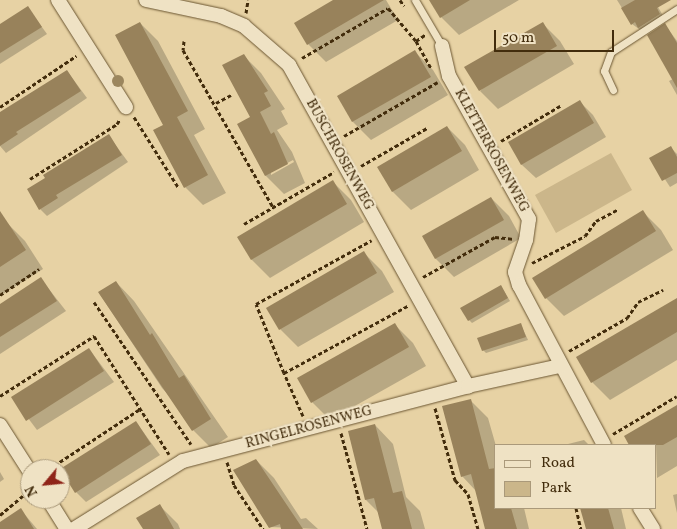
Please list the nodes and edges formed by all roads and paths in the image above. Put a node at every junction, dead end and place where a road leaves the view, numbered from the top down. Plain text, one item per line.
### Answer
1 (58, 0) edge
2 (146, 0) edge
3 (415, 0) edge
4 (677, 9) edge
5 (426, 34) dead end
6 (184, 41) dead end
7 (416, 41) junction
8 (442, 46) joint
9 (88, 48) junction
10 (289, 66) junction
11 (613, 90) dead end
12 (231, 95) dead end
13 (216, 103) junction
14 (560, 106) dead end
15 (0, 107) edge
16 (126, 107) junction
17 (427, 128) dead end
18 (332, 142) junction
19 (490, 148) junction
20 (347, 169) junction
21 (30, 180) dead end
22 (178, 187) dead end
23 (273, 207) junction
24 (617, 210) dead end
25 (244, 224) dead end
26 (383, 234) junction
27 (526, 240) junction
28 (39, 269) dead end
29 (515, 272) junction
30 (411, 284) junction
31 (663, 290) dead end
32 (0, 295) edge
33 (420, 299) junction
34 (94, 302) dead end
35 (558, 362) junction
36 (284, 373) junction
37 (468, 386) junction
38 (432, 395) junction
39 (0, 396) edge
40 (677, 396) edge
41 (140, 408) junction
42 (338, 420) junction
43 (0, 425) edge
44 (308, 428) junction
45 (603, 443) edge
46 (223, 451) junction
47 (199, 457) junction
48 (22, 459) edge
49 (65, 459) edge
50 (176, 465) junction
51 (20, 498) edge
52 (54, 509) edge
53 (576, 509) edge
54 (641, 509) edge
55 (0, 515) edge
56 (67, 529) edge
57 (74, 529) edge
58 (263, 529) edge
59 (367, 529) edge
60 (478, 529) edge
61 (582, 529) edge
62 (653, 529) edge

1 - 9 street
2 - 10 street, BUSCHROSENWEG
3 - 8 lane
4 - 11 lane
5 - 7 path
6 - 13 path
7 - 10 path
7 - 18 path
8 - 19 street, KLETTERROSENWEG
9 - 15 path
9 - 16 street
10 - 18 street, BUSCHROSENWEG
12 - 13 path
13 - 23 path
14 - 19 path
16 - 21 path
16 - 22 path
17 - 20 path
18 - 20 street, BUSCHROSENWEG
19 - 27 street, KLETTERROSENWEG
20 - 23 path
20 - 26 street, BUSCHROSENWEG
23 - 25 path
24 - 29 path
26 - 30 street, BUSCHROSENWEG
26 - 36 path
27 - 29 street, KLETTERROSENWEG
27 - 30 path
28 - 32 path
29 - 35 street
30 - 33 street, BUSCHROSENWEG
31 - 35 path
33 - 36 path
33 - 37 street, BUSCHROSENWEG
34 - 47 path
35 - 37 street, RINGELROSENWEG
35 - 45 street
36 - 44 path
37 - 38 street, RINGELROSENWEG
38 - 42 street, RINGELROSENWEG
38 - 60 path
39 - 41 path
40 - 45 path
41 - 49 path
41 - 50 path
42 - 44 street, RINGELROSENWEG
42 - 59 path
43 - 48 street
44 - 46 street, RINGELROSENWEG
46 - 47 street, RINGELROSENWEG
46 - 58 path
47 - 50 street, RINGELROSENWEG
50 - 57 street, RINGELROSENWEG
51 - 55 path
52 - 56 street
53 - 61 path
54 - 62 street

